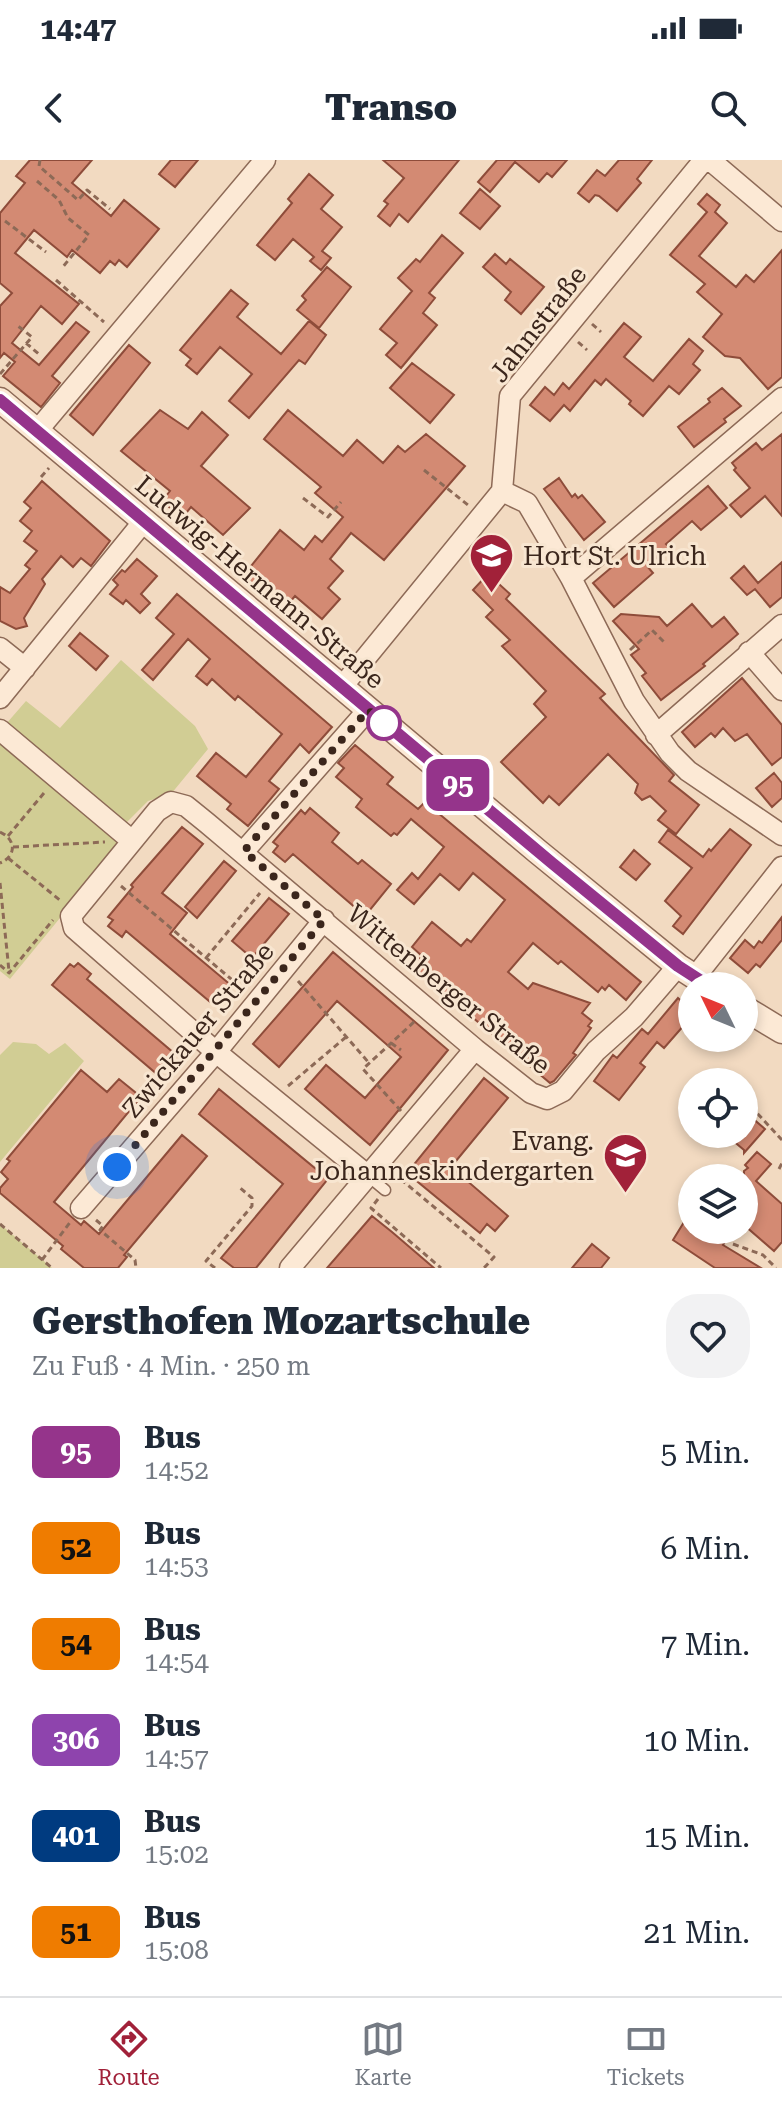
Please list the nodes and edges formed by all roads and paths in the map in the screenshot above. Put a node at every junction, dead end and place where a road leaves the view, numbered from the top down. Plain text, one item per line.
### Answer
1 (40, 160) edge
2 (265, 160) edge
3 (704, 160) edge
4 (710, 160) edge
5 (37, 181) dead end
6 (110, 209) dead end
7 (5, 221) dead end
8 (782, 221) edge
9 (46, 252) dead end
10 (62, 268) dead end
11 (56, 280) dead end
12 (18, 326) dead end
13 (118, 334) junction
14 (26, 343) junction
15 (41, 356) dead end
16 (0, 374) edge
17 (782, 398) edge
18 (0, 400) edge
19 (37, 431) junction
20 (424, 470) dead end
21 (502, 491) junction
22 (303, 498) dead end
23 (341, 502) dead end
24 (481, 516) junction
25 (144, 521) junction
26 (571, 578) junction
27 (782, 625) edge
28 (665, 643) dead end
29 (0, 648) edge
30 (749, 652) junction
31 (615, 664) junction
32 (25, 668) junction
33 (341, 688) junction
34 (782, 690) edge
35 (0, 698) edge
36 (368, 710) junction
37 (0, 730) edge
38 (656, 735) junction
39 (57, 777) junction
40 (0, 832) edge
41 (782, 835) edge
42 (8, 836) junction
43 (125, 841) junction
44 (13, 847) junction
45 (244, 851) junction
46 (8, 858) junction
47 (0, 863) edge
48 (782, 867) edge
49 (105, 873) junction
50 (274, 877) junction
51 (0, 883) edge
52 (68, 910) junction
53 (324, 920) junction
54 (206, 958) junction
55 (286, 967) junction
56 (689, 972) edge
57 (697, 972) edge
58 (9, 973) dead end
59 (678, 987) edge
60 (258, 1001) junction
61 (428, 1009) junction
62 (758, 1016) edge
63 (782, 1031) edge
64 (346, 1037) junction
65 (391, 1043) junction
66 (475, 1049) junction
67 (401, 1050) dead end
68 (216, 1052) junction
69 (369, 1063) junction
70 (285, 1088) dead end
71 (758, 1114) edge
72 (412, 1123) junction
73 (782, 1140) edge
74 (782, 1163) edge
75 (779, 1169) dead end
76 (367, 1175) junction
77 (239, 1187) dead end
78 (385, 1190) junction
79 (81, 1208) junction
80 (0, 1224) edge
81 (733, 1244) dead end
82 (42, 1260) junction
83 (52, 1268) edge
84 (136, 1268) edge
85 (215, 1268) edge
86 (290, 1268) edge
87 (441, 1268) edge
88 (484, 1268) edge
89 (776, 1268) edge

1 - 6 path
2 - 13 street
3 - 21 street, Jahnstraße
4 - 8 street
5 - 10 path
7 - 9 path
11 - 13 path
12 - 14 path
13 - 19 street
14 - 15 path
14 - 16 path
17 - 26 street
18 - 19 street, Ludwig-Hermann-Straße
19 - 25 street, Ludwig-Hermann-Straße
20 - 24 path
21 - 24 street
21 - 26 street
22 - 23 path
24 - 33 street
25 - 32 street
25 - 33 street, Ludwig-Hermann-Straße
26 - 31 street
27 - 30 street
28 - 31 path
29 - 32 street
30 - 34 street
30 - 38 street
31 - 38 street
32 - 35 street
33 - 36 street, Ludwig-Hermann-Straße
36 - 45 street
36 - 56 street, Ludwig-Hermann-Straße
37 - 39 street
38 - 41 street
39 - 42 path
39 - 43 street
40 - 42 path
42 - 44 path
43 - 44 path
43 - 45 street, Wittenberger Straße
43 - 49 street
44 - 46 path
45 - 50 street, Wittenberger Straße
46 - 47 path
46 - 52 path
48 - 57 street
49 - 52 street
49 - 54 path
50 - 53 street, Wittenberger Straße
50 - 54 path
51 - 58 path
52 - 68 street
53 - 55 street, Zwickauer Straße
53 - 61 street, Wittenberger Straße
54 - 60 path
55 - 60 street, Zwickauer Straße
55 - 64 path
59 - 66 street, Wittenberger Straße
60 - 68 street, Zwickauer Straße
61 - 65 path
61 - 66 street, Wittenberger Straße
62 - 63 street
64 - 69 path
64 - 70 path
65 - 67 path
65 - 69 path
66 - 72 street
68 - 76 street
68 - 79 street, Zwickauer Straße
69 - 72 path
71 - 73 path
72 - 76 street
74 - 75 path
76 - 78 lane
76 - 86 street
77 - 85 path
78 - 87 path
78 - 88 path
79 - 82 path
79 - 84 path
80 - 82 path
81 - 89 path
82 - 83 path

